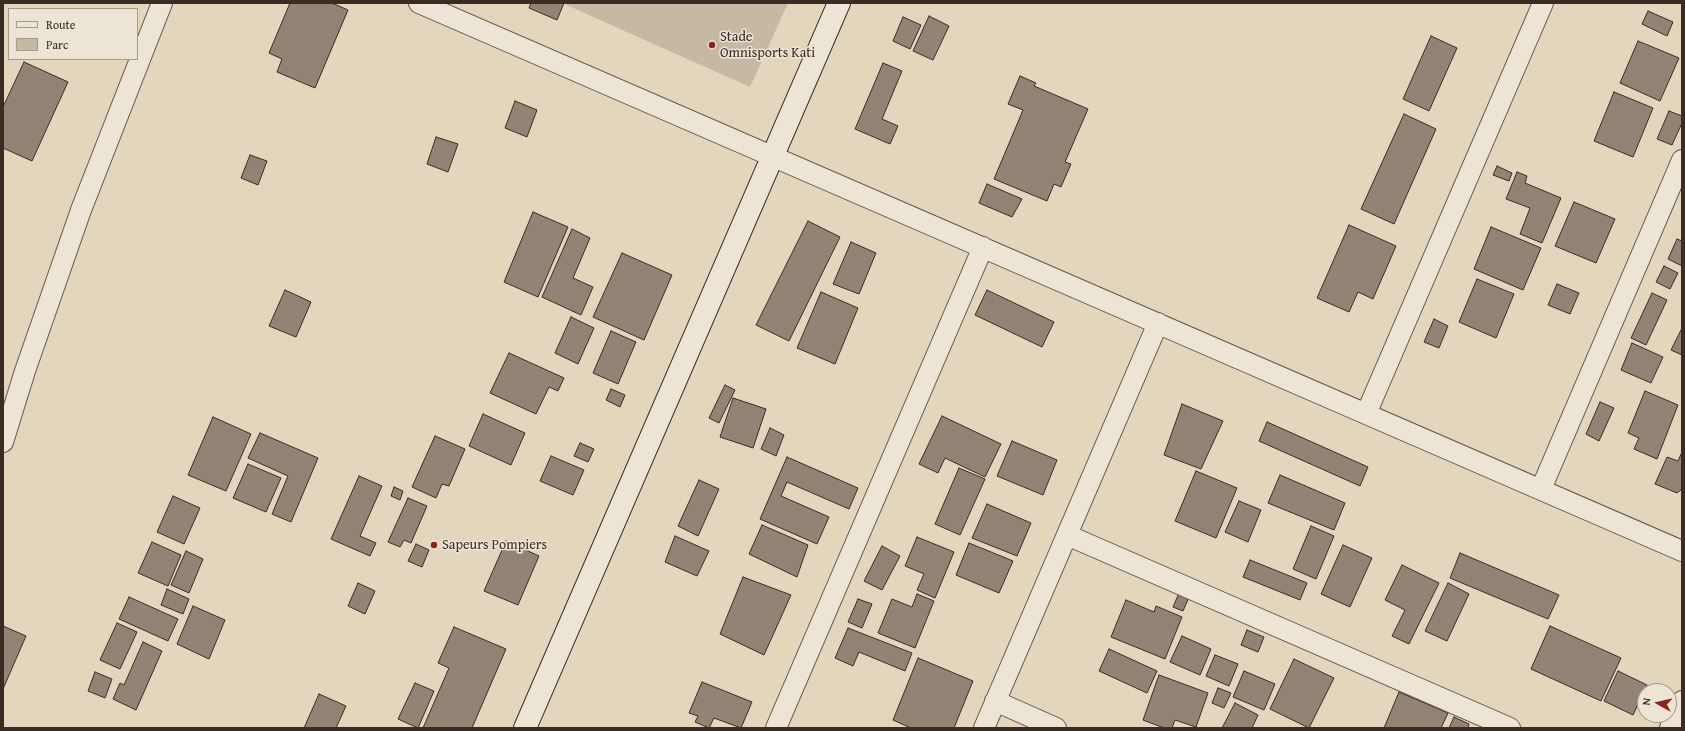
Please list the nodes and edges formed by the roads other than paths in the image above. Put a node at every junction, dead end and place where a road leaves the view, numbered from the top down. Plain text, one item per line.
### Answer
1 (162, 3) edge
2 (419, 3) edge
3 (839, 3) edge
4 (1542, 3) edge
5 (772, 156) junction
6 (1682, 160) edge
7 (983, 248) junction
8 (1158, 323) junction
9 (1366, 414) junction
10 (3, 442) edge
11 (1540, 489) junction
12 (1067, 536) junction
13 (1682, 551) edge
14 (995, 701) junction
15 (1682, 701) edge
16 (525, 728) edge
17 (776, 728) edge
18 (984, 728) edge
19 (1056, 728) edge
20 (1510, 728) edge
21 (1670, 728) edge

1 - 10 street
2 - 5 street
3 - 5 main road
4 - 9 street
5 - 7 street
5 - 16 main road
6 - 11 street
7 - 8 street
7 - 17 street
8 - 9 street
8 - 12 street
9 - 11 street
11 - 13 street
12 - 14 street
12 - 20 street
14 - 18 street
14 - 19 street
15 - 21 street

